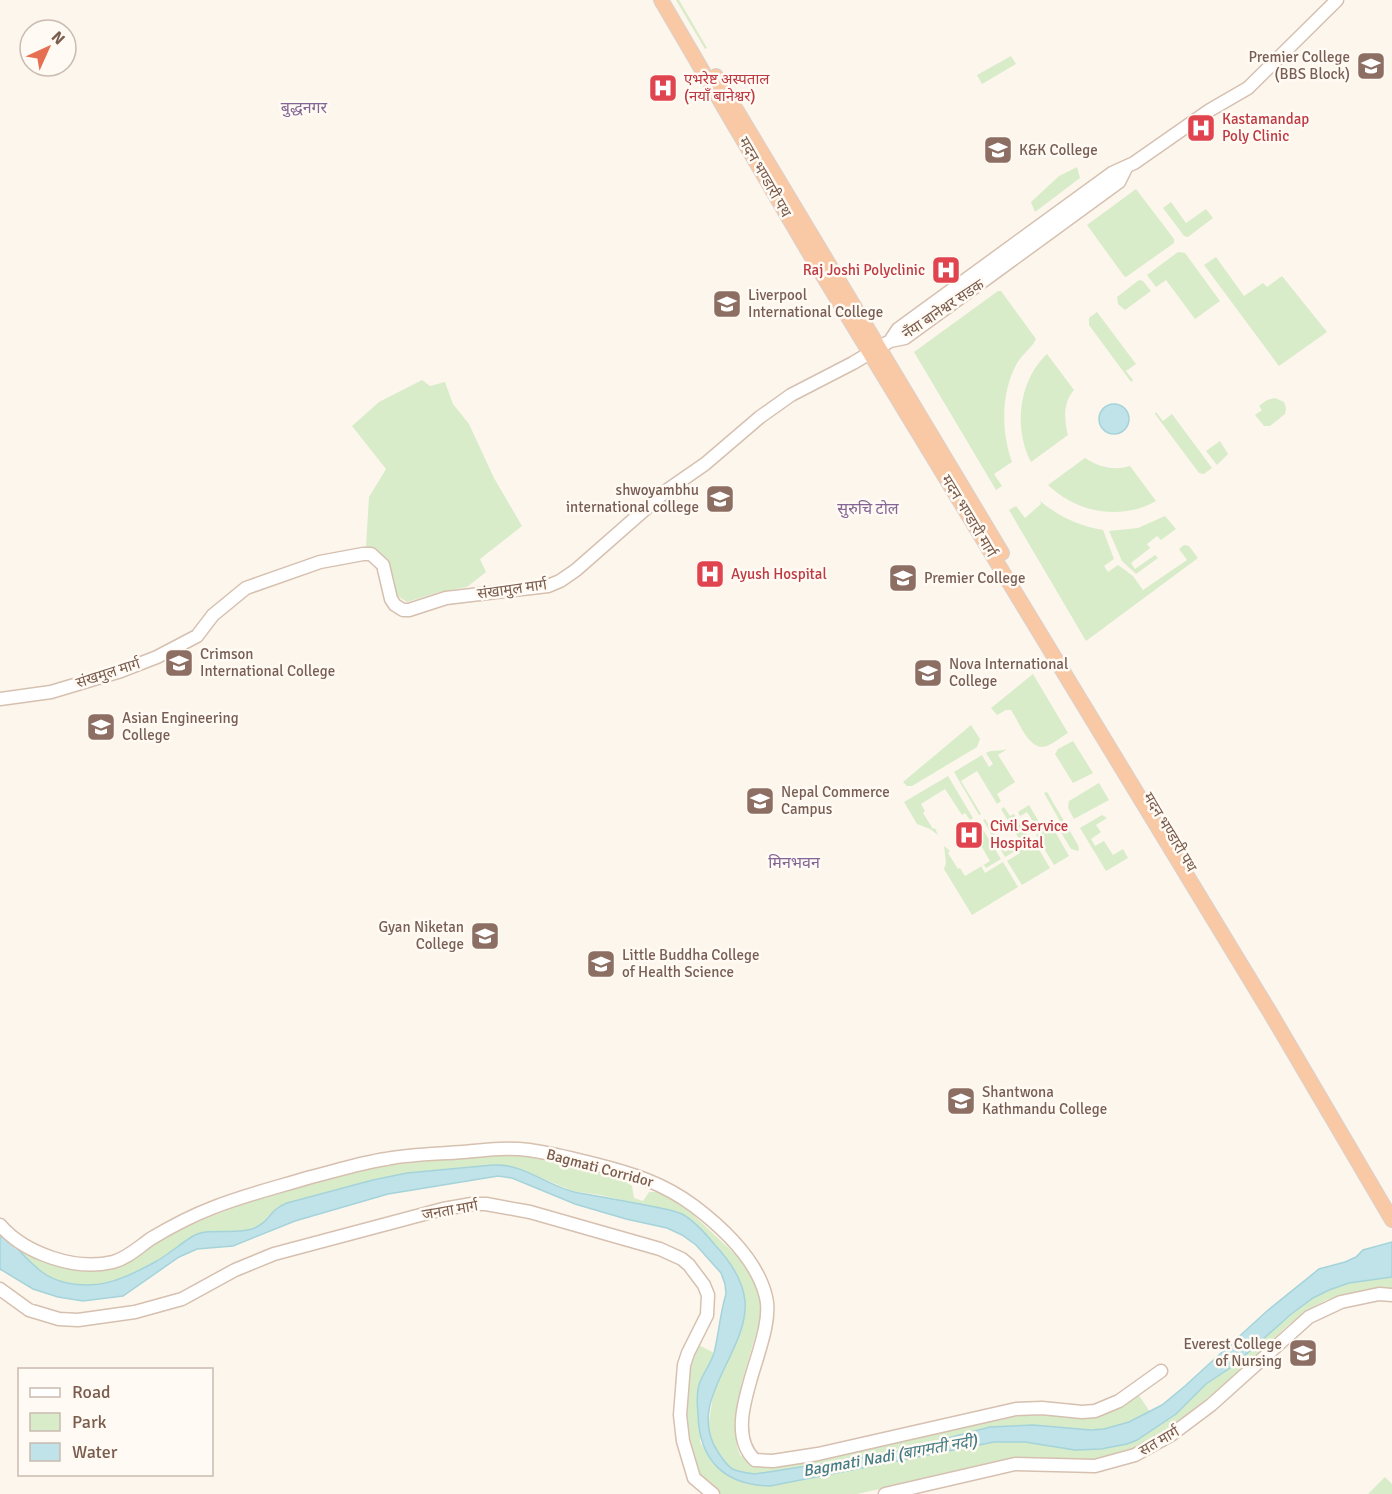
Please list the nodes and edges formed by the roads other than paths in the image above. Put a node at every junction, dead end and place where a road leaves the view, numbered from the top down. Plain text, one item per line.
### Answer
1 (661, 0) edge
2 (671, 0) edge
3 (1337, 0) edge
4 (1126, 168) junction
5 (880, 347) junction
6 (206, 624) joint
7 (1066, 661) joint
8 (1066, 679) joint
9 (0, 699) edge
10 (1387, 1201) edge
11 (1392, 1220) edge
12 (0, 1225) edge
13 (0, 1289) edge
14 (1392, 1295) edge
15 (1161, 1371) dead end
16 (713, 1494) edge
17 (885, 1494) edge

1 - 5 highway, मदन भण्डारी पथ
2 - 5 highway, मदन भण्डारी पथ
3 - 4 main road
4 - 5 main road, नँया बानेश्वर सडक
4 - 5 main road, नँया बानेश्वर सडक
5 - 6 main road, संखामुल मार्ग
5 - 7 highway, मदन भण्डारी मार्ग
5 - 8 highway, मदन भण्डारी मार्ग
6 - 9 main road, संखमुल मार्ग
7 - 10 highway, मदन भण्डारी पथ
8 - 10 highway, मदन भण्डारी पथ
10 - 11 highway
12 - 15 main road, Bagmati Corridor
13 - 16 main road, जनता मार्ग
14 - 17 main road, सत मार्ग

